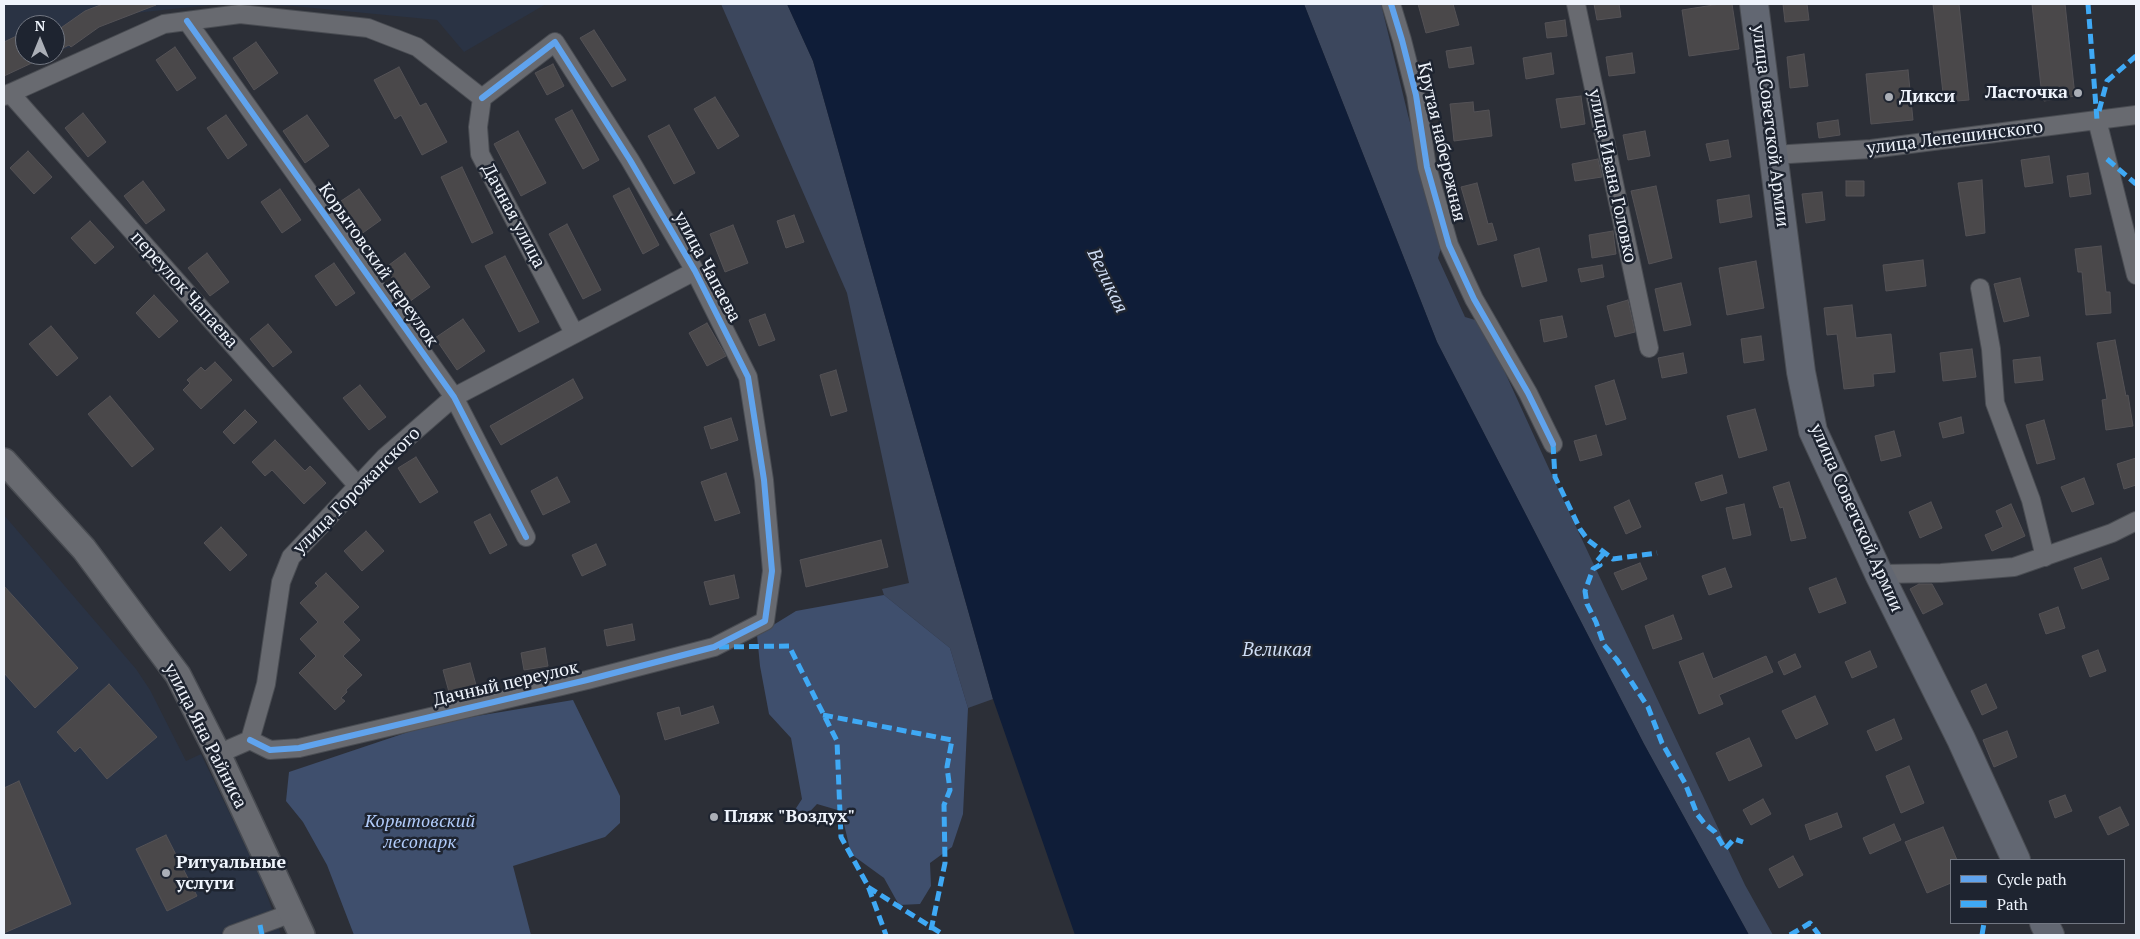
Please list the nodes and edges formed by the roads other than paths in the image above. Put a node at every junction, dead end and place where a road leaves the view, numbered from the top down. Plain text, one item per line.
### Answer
1 (1391, 4) edge
2 (1576, 4) edge
3 (1754, 4) edge
4 (187, 21) junction
5 (7, 95) edge
6 (482, 98) junction
7 (2136, 115) edge
8 (2097, 120) junction
9 (1773, 155) junction
10 (694, 271) junction
11 (2136, 276) edge
12 (1980, 288) dead end
13 (574, 333) junction
14 (1649, 348) dead end
15 (454, 397) junction
16 (1553, 444) dead end
17 (4, 461) edge
18 (358, 486) junction
19 (2136, 521) edge
20 (526, 537) dead end
21 (2045, 557) junction
22 (1879, 574) junction
23 (765, 621) joint
24 (250, 740) junction
25 (218, 754) junction
26 (2016, 859) edge
27 (292, 913) junction
28 (232, 935) edge
29 (302, 935) edge

1 - 16 street, Крутая набережная
2 - 14 street, улица Ивана Головко
3 - 9 main road, улица Советской Армии
4 - 5 street
4 - 6 street
4 - 15 street, Корытовский переулок
5 - 18 street, переулок Чапаева
6 - 10 street, улица Чапаева
6 - 13 street, Дачная улица
7 - 8 street, улица Лепешинского
8 - 9 street, улица Лепешинского
8 - 11 street
9 - 22 main road, улица Советской Армии
10 - 13 street, улица Горожанского
10 - 23 street, улица Чапаева
12 - 21 street
13 - 15 street, улица Горожанского
15 - 18 street, улица Горожанского
15 - 20 street, Корытовский переулок
17 - 25 street, улица Яна Райниса
18 - 24 street, улица Горожанского
19 - 21 street
21 - 22 street
22 - 26 main road, улица Советской Армии
23 - 24 street, Дачный переулок
24 - 25 street
25 - 27 street, улица Яна Райниса
27 - 28 street
27 - 29 street, улица Яна Райниса

